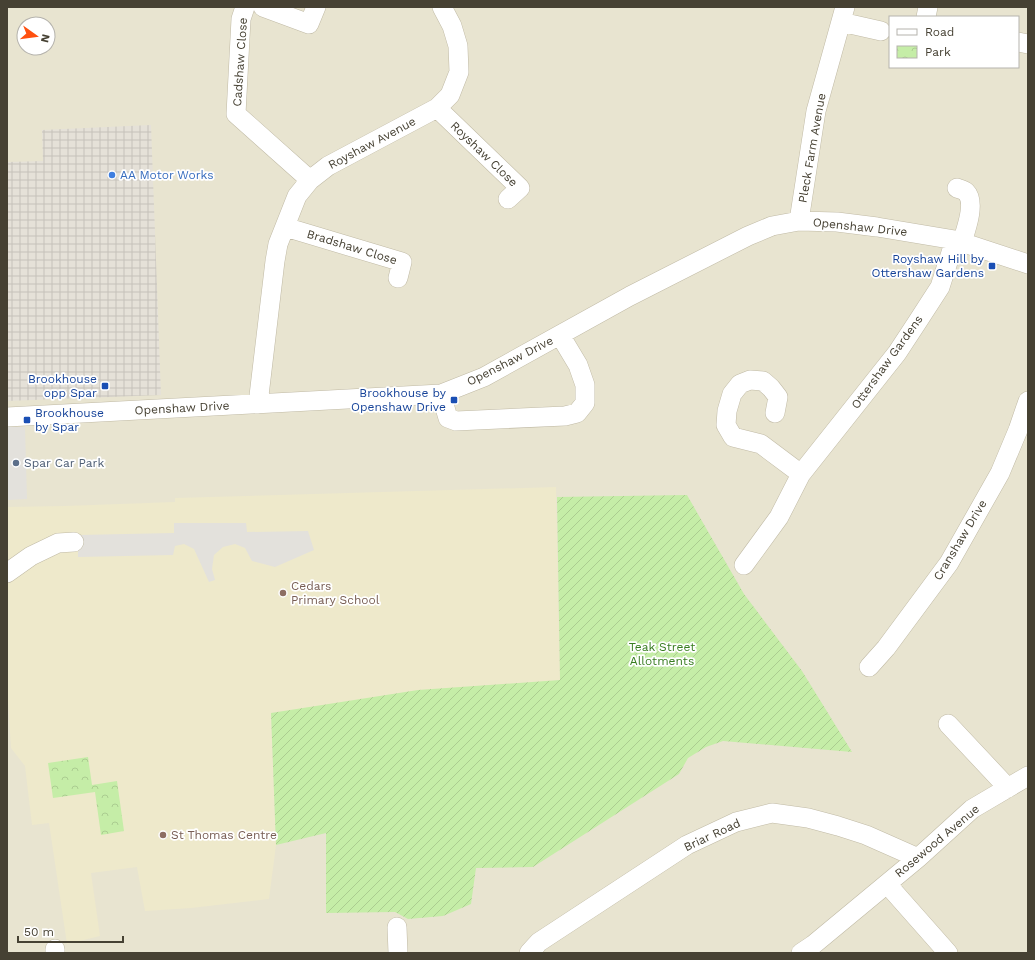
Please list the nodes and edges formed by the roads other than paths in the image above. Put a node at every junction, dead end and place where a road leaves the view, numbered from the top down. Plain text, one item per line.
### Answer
1 (245, 7) edge
2 (263, 7) edge
3 (316, 7) edge
4 (442, 7) edge
5 (843, 14) edge
6 (881, 32) dead end
7 (437, 108) junction
8 (310, 180) junction
9 (957, 188) dead end
10 (508, 199) dead end
11 (799, 221) junction
12 (285, 227) junction
13 (958, 241) junction
14 (1028, 264) edge
15 (398, 278) dead end
16 (560, 335) junction
17 (441, 394) junction
18 (1028, 401) edge
19 (258, 404) junction
20 (776, 413) dead end
21 (7, 417) edge
22 (801, 474) junction
23 (74, 542) dead end
24 (744, 565) dead end
25 (7, 573) edge
26 (869, 667) dead end
27 (948, 724) dead end
28 (1028, 776) edge
29 (1008, 788) junction
30 (918, 858) junction
31 (887, 884) junction
32 (397, 927) dead end
33 (398, 953) edge
34 (529, 953) edge
35 (801, 953) edge
36 (948, 953) edge

1 - 8 street, Cadshaw Close
2 - 3 street, Cadshaw Close
4 - 7 street, Royshaw Avenue
5 - 6 street
5 - 11 street, Pleck Farm Avenue
7 - 8 street, Royshaw Avenue
7 - 10 street, Royshaw Close
8 - 12 street, Royshaw Avenue
9 - 13 street
11 - 13 street, Openshaw Drive
11 - 16 street, Openshaw Drive
12 - 15 street, Bradshaw Close
12 - 19 street, Royshaw Avenue
13 - 14 street, Openshaw Drive
13 - 22 street, Ottershaw Gardens
16 - 17 street, Openshaw Drive
16 - 17 street
17 - 19 street, Openshaw Drive
18 - 26 street, Cranshaw Drive
19 - 21 street, Openshaw Drive
20 - 22 street
22 - 24 street, Ottershaw Gardens
23 - 25 street
27 - 29 street
28 - 29 street, Rosewood Avenue
29 - 30 street, Rosewood Avenue
30 - 31 street, Rosewood Avenue
30 - 34 street, Briar Road
31 - 35 street, Rosewood Avenue
31 - 36 street, Rosewood Avenue
32 - 33 street

